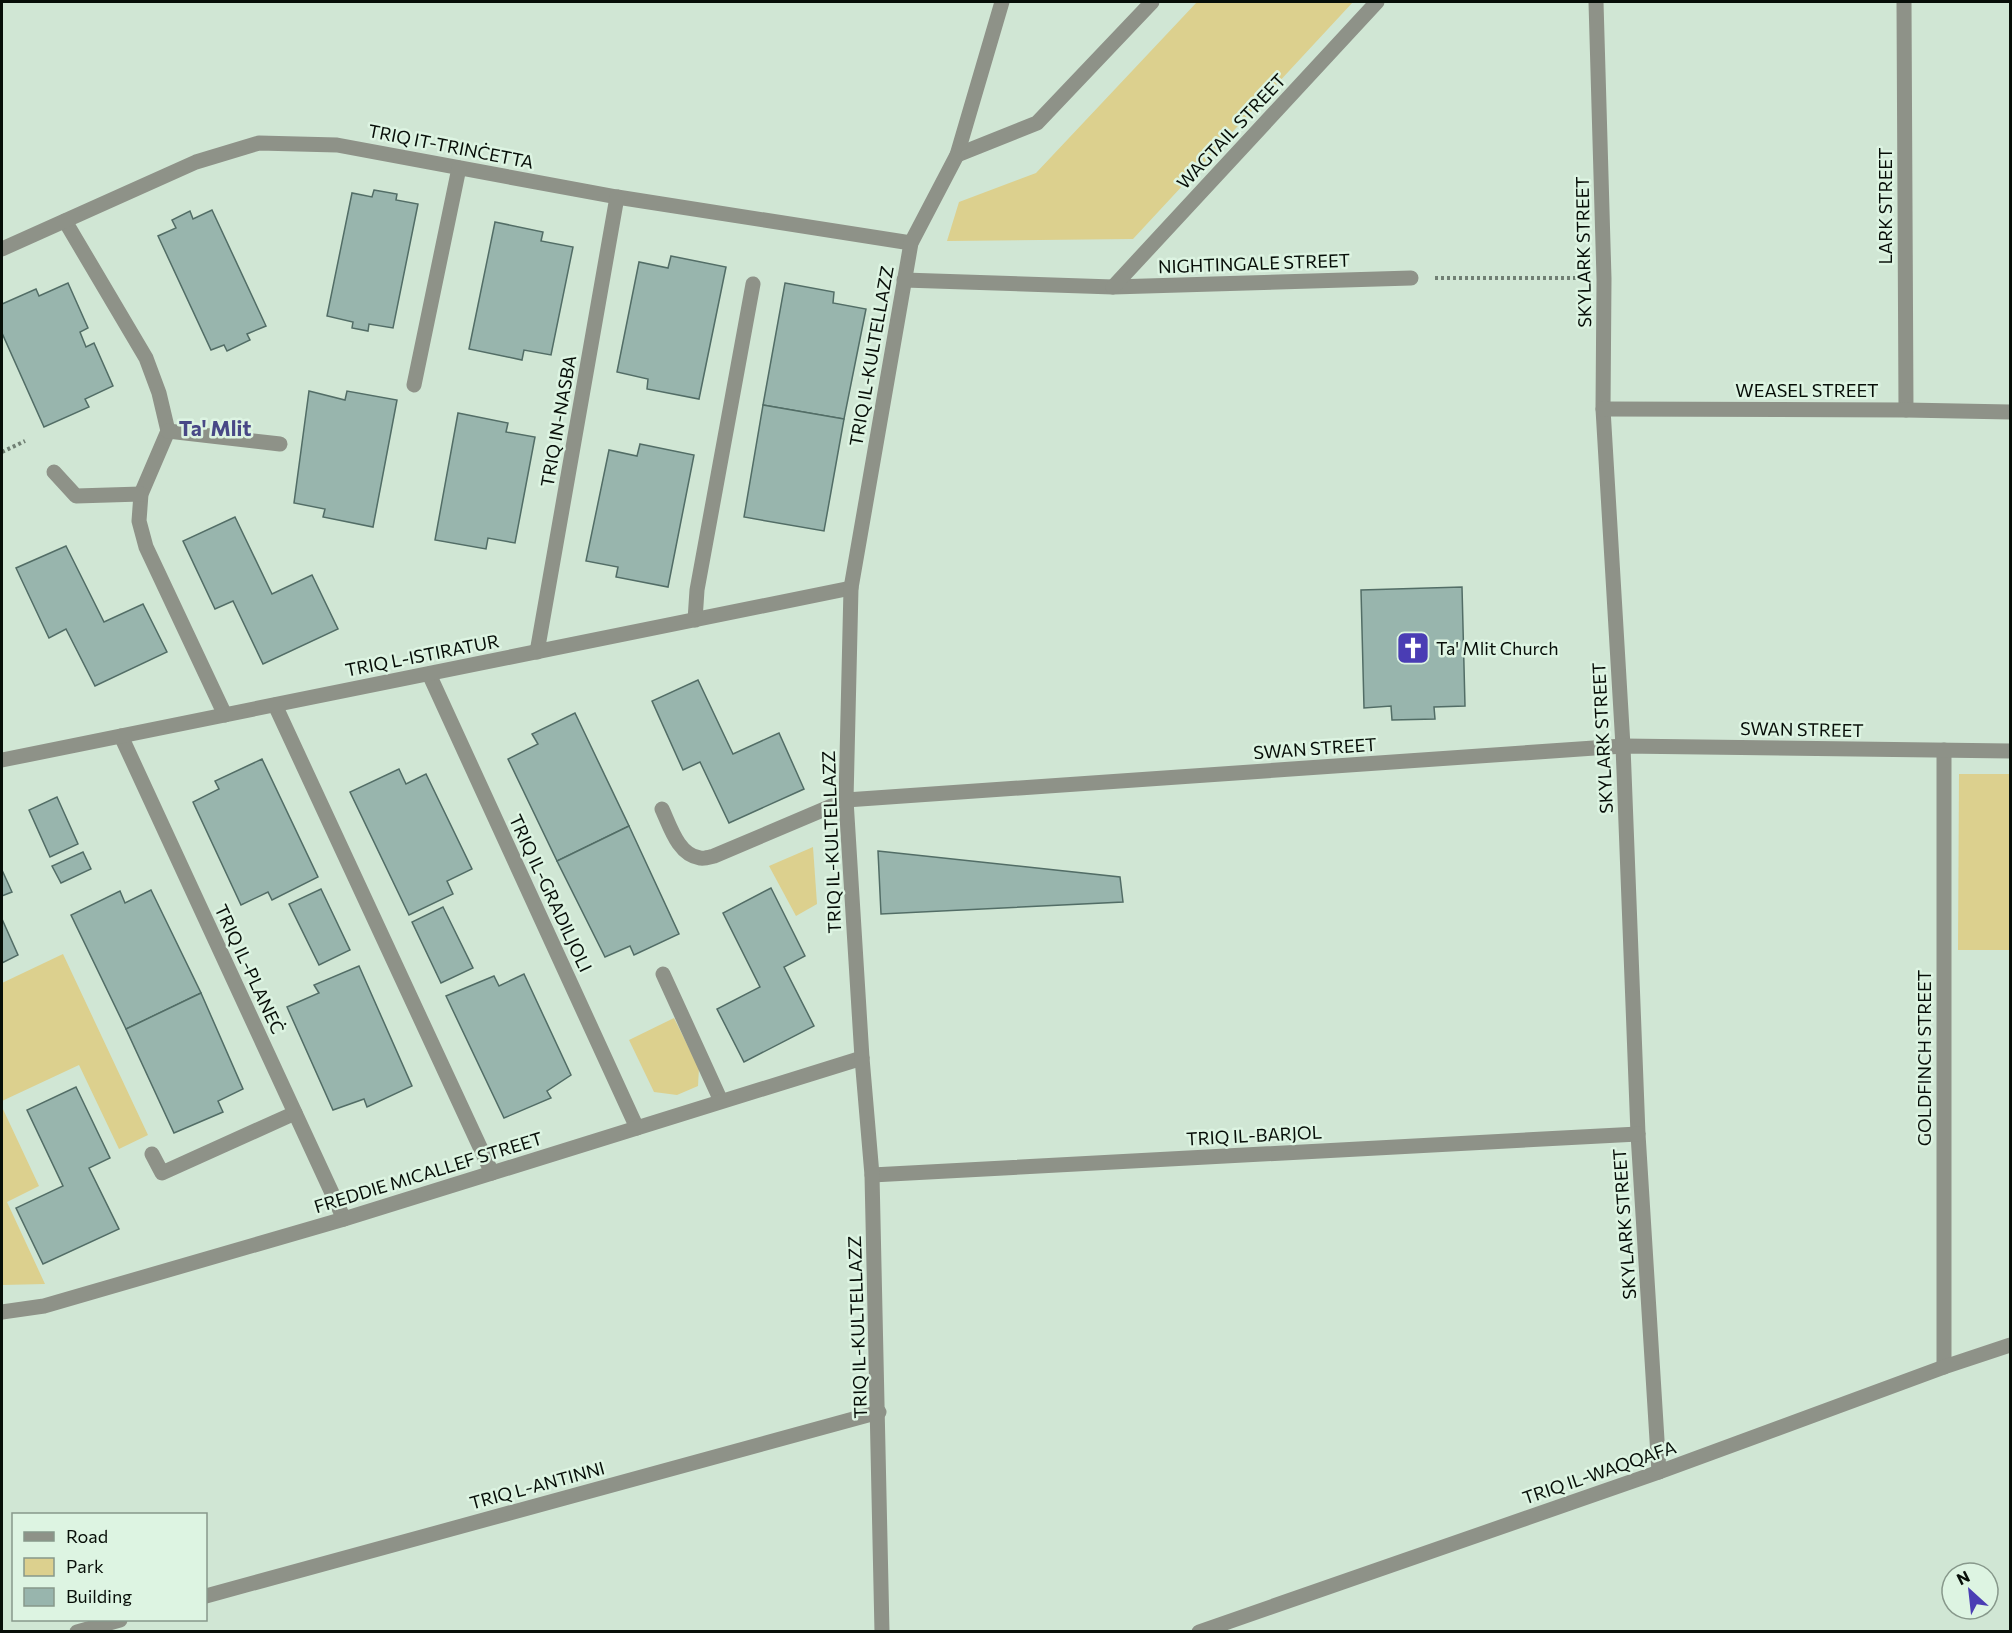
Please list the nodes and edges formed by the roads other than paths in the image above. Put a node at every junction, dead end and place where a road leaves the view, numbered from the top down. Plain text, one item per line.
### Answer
1 (1002, 2) edge
2 (1152, 2) edge
3 (1377, 2) edge
4 (1596, 2) edge
5 (1904, 2) edge
6 (957, 155) junction
7 (459, 168) junction
8 (616, 197) junction
9 (65, 221) junction
10 (911, 243) junction
11 (2, 249) edge
12 (1411, 278) road end
13 (904, 280) junction
14 (753, 284) dead end
15 (1113, 287) junction
16 (414, 386) dead end
17 (1603, 410) junction
18 (1906, 410) junction
19 (2010, 412) edge
20 (168, 431) junction
21 (280, 444) dead end
22 (54, 472) dead end
23 (141, 494) junction
24 (851, 588) junction
25 (694, 620) junction
26 (537, 652) junction
27 (429, 674) junction
28 (275, 705) junction
29 (225, 715) junction
30 (121, 736) junction
31 (1623, 746) junction
32 (1944, 750) junction
33 (2010, 751) edge
34 (2, 760) edge
35 (846, 800) junction
36 (662, 809) dead end
37 (663, 974) dead end
38 (862, 1058) junction
39 (721, 1101) junction
40 (295, 1113) junction
41 (637, 1128) junction
42 (1638, 1134) junction
43 (152, 1154) dead end
44 (492, 1173) junction
45 (872, 1175) junction
46 (344, 1219) junction
47 (2, 1312) edge
48 (2010, 1345) edge
49 (1944, 1367) junction
50 (879, 1412) junction
51 (1659, 1472) junction
52 (207, 1596) edge
53 (116, 1621) edge
54 (77, 1632) edge
55 (882, 1632) edge
56 (1199, 1632) edge

1 - 6 street, TRIQ IL-KULTELLAZZ
2 - 6 street
3 - 15 street, WAGTAIL STREET
4 - 17 street, SKYLARK STREET
5 - 18 street, LARK STREET
6 - 10 street, TRIQ IL-KULTELLAZZ
7 - 8 street, TRIQ IT-TRINĊETTA
7 - 9 street, TRIQ IT-TRINĊETTA
7 - 16 street
8 - 10 street, TRIQ IT-TRINĊETTA
8 - 26 street, TRIQ IN-NASBA
9 - 11 street, TRIQ IT-TRINĊETTA
9 - 20 street
10 - 13 street, TRIQ IL-KULTELLAZZ
12 - 15 street, NIGHTINGALE STREET
13 - 15 street, NIGHTINGALE STREET
13 - 24 street, TRIQ IL-KULTELLAZZ
14 - 25 street
17 - 18 street, WEASEL STREET
17 - 31 street, SKYLARK STREET
18 - 19 street, WEASEL STREET
20 - 21 street
20 - 23 street
22 - 23 street
23 - 29 street
24 - 25 street, TRIQ L-ISTIRATUR
24 - 35 street, TRIQ IL-KULTELLAZZ
25 - 26 street, TRIQ L-ISTIRATUR
26 - 27 street, TRIQ L-ISTIRATUR
27 - 28 street, TRIQ L-ISTIRATUR
27 - 41 street, TRIQ IL-GRADILJOLI
28 - 29 street, TRIQ L-ISTIRATUR
28 - 44 street
29 - 30 street, TRIQ L-ISTIRATUR
30 - 34 street, TRIQ L-ISTIRATUR
30 - 40 street, TRIQ IL-PLANEĊ
31 - 32 street, SWAN STREET
31 - 35 street, SWAN STREET
31 - 42 street, SKYLARK STREET
32 - 33 street, SWAN STREET
32 - 49 street, GOLDFINCH STREET
35 - 36 street, SWAN STREET
35 - 38 street, TRIQ IL-KULTELLAZZ
37 - 39 street
38 - 39 street, FREDDIE MICALLEF STREET
38 - 45 street, TRIQ IL-KULTELLAZZ
39 - 41 street, FREDDIE MICALLEF STREET
40 - 43 street
40 - 46 street, TRIQ IL-PLANEĊ
41 - 44 street, FREDDIE MICALLEF STREET
42 - 45 street, TRIQ IL-BARJOL
42 - 51 street, SKYLARK STREET
44 - 46 street, FREDDIE MICALLEF STREET
45 - 50 street, TRIQ IL-KULTELLAZZ
46 - 47 street, FREDDIE MICALLEF STREET
48 - 49 street, TRIQ IL-WAQQAFA
49 - 51 street, TRIQ IL-WAQQAFA
50 - 52 street, TRIQ L-ANTINNI
50 - 55 street, TRIQ IL-KULTELLAZZ
51 - 56 street, TRIQ IL-WAQQAFA
53 - 54 street

